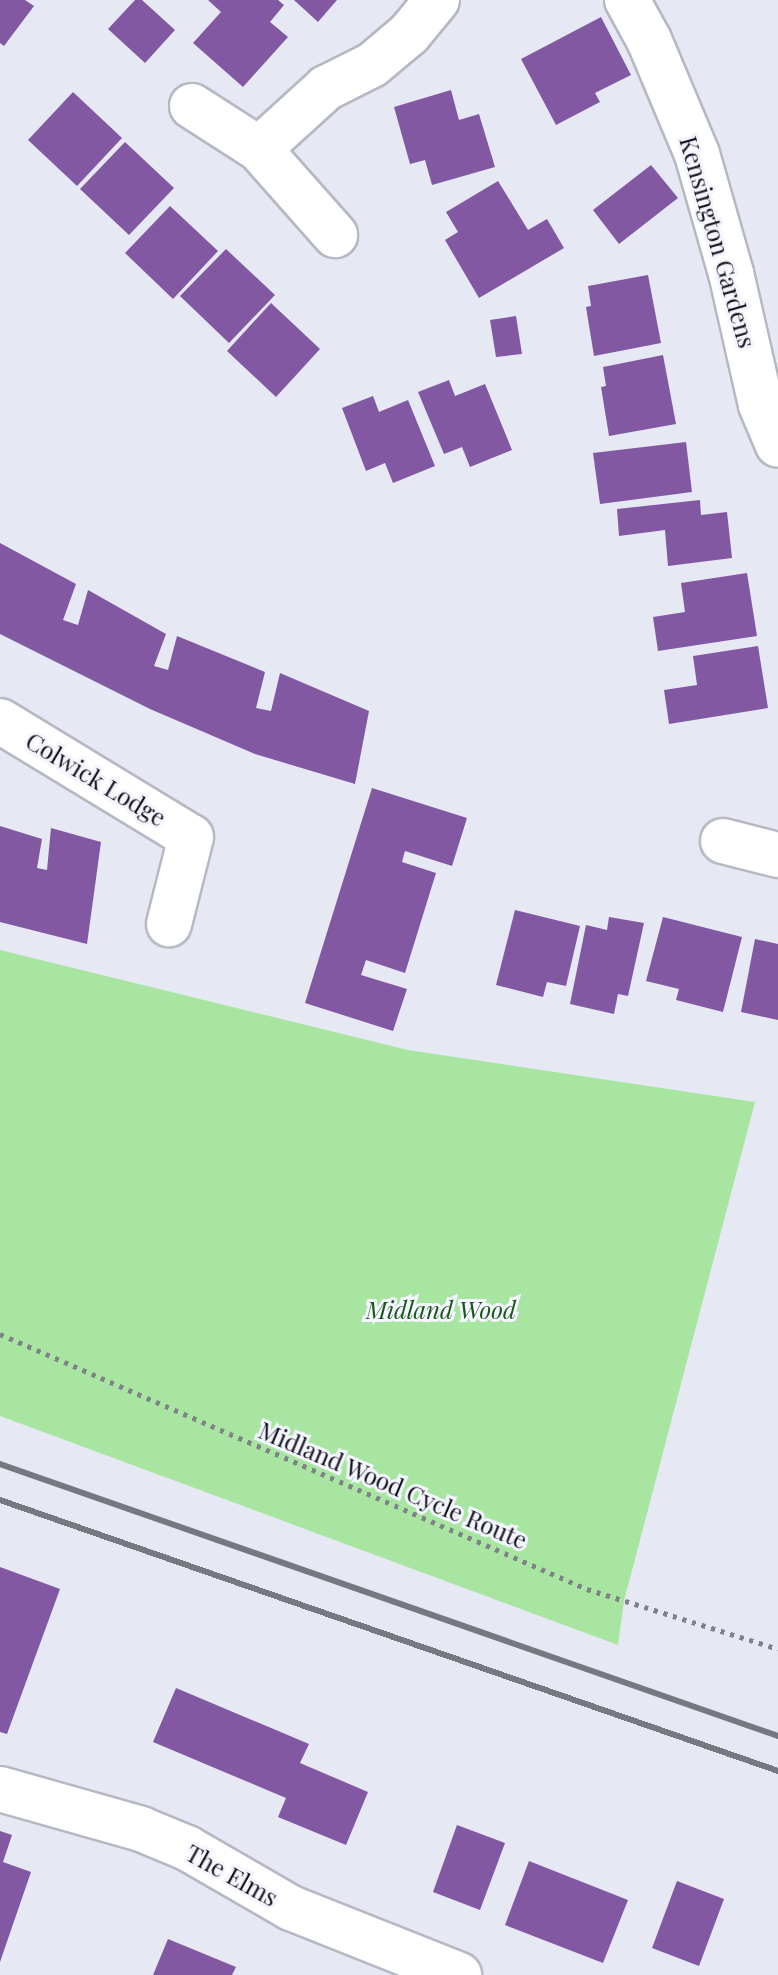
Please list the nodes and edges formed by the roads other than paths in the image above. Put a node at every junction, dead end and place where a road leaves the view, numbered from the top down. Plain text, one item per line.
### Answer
1 (437, 0) edge
2 (627, 0) edge
3 (192, 106) dead end
4 (259, 149) junction
5 (335, 235) dead end
6 (778, 445) edge
7 (0, 721) edge
8 (723, 841) dead end
9 (778, 855) edge
10 (169, 924) dead end
11 (0, 1789) edge
12 (459, 1975) edge

1 - 4 street
2 - 6 street, Kensington Gardens
3 - 4 street
4 - 5 street
7 - 10 street, Colwick Lodge
8 - 9 street
11 - 12 street, The Elms

